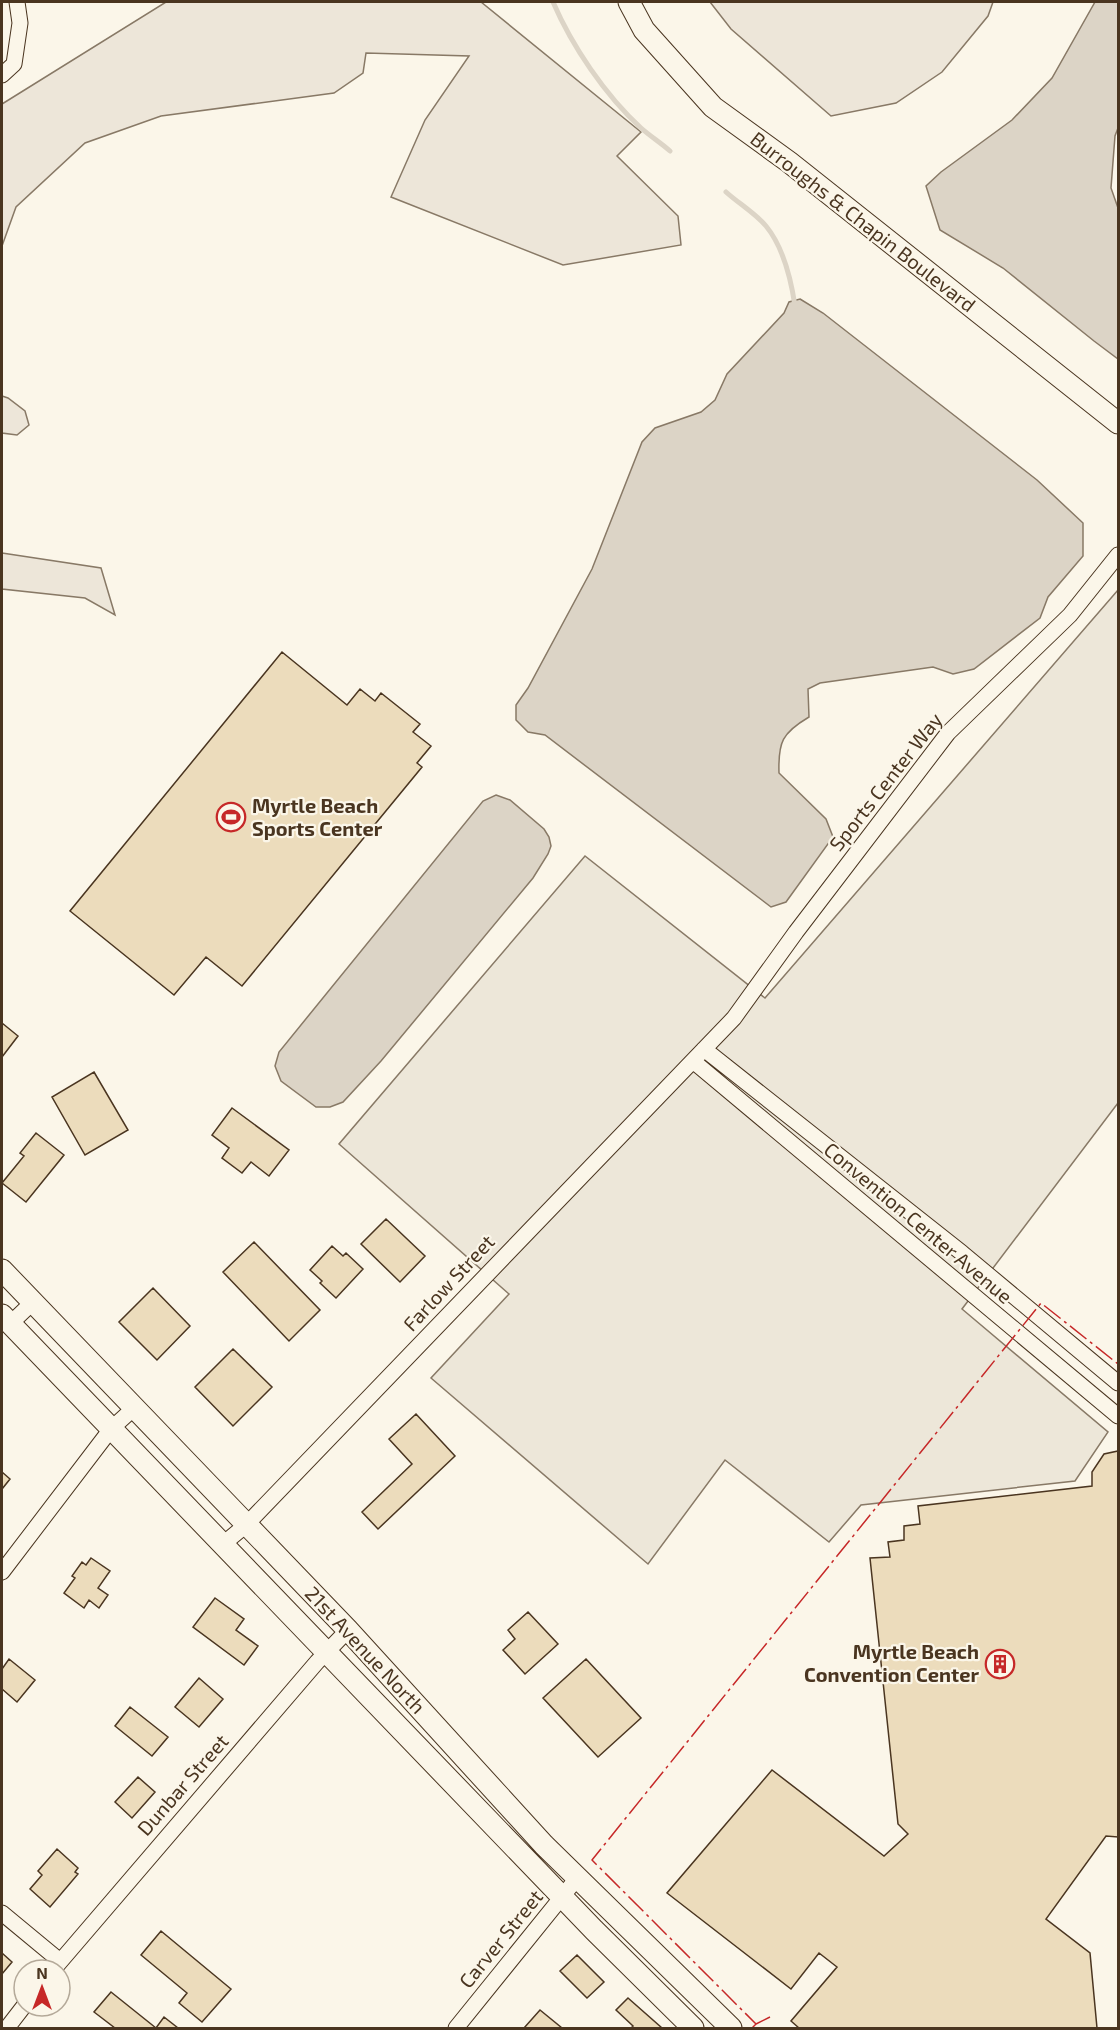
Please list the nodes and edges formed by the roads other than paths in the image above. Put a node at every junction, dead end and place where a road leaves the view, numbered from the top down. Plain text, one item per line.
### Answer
1 (17, 2) edge
2 (629, 2) edge
3 (2, 75) edge
4 (1119, 423) edge
5 (1119, 555) edge
6 (704, 1049) junction
7 (693, 1061) junction
8 (2, 1270) edge
9 (32, 1302) junction
10 (6, 1320) edge
11 (1119, 1383) edge
12 (133, 1409) junction
13 (1119, 1416) edge
14 (111, 1429) junction
15 (246, 1525) junction
16 (222, 1545) junction
17 (2, 1572) edge
18 (348, 1630) junction
19 (326, 1652) junction
20 (578, 1877) junction
21 (562, 1897) junction
22 (2, 1913) edge
23 (48, 1958) edge
24 (63, 1958) edge
25 (456, 2028) edge
26 (693, 2028) edge
27 (731, 2028) edge

1 - 3 street
2 - 4 main road, Burroughs & Chapin Boulevard
5 - 6 street, Sports Center Way
6 - 7 street, Farlow Street
6 - 11 street, Convention Center Avenue
7 - 13 street, Convention Center Avenue
7 - 15 street, Farlow Street
8 - 9 main road, 21st Avenue North
9 - 10 street
9 - 12 main road, 21st Avenue North
10 - 14 main road, 21st Avenue North
12 - 14 street
12 - 15 main road, 21st Avenue North
14 - 16 main road, 21st Avenue North
14 - 17 street
15 - 16 street, Farlow Street
15 - 18 main road, 21st Avenue North
16 - 19 main road, 21st Avenue North
18 - 19 street, Dunbar Street
18 - 20 main road, 21st Avenue North
19 - 21 main road, 21st Avenue North
19 - 24 street, Dunbar Street
20 - 21 street, Carver Street
20 - 27 main road, 21st Avenue North
21 - 25 street, Carver Street
21 - 26 main road, 21st Avenue North
22 - 23 street

